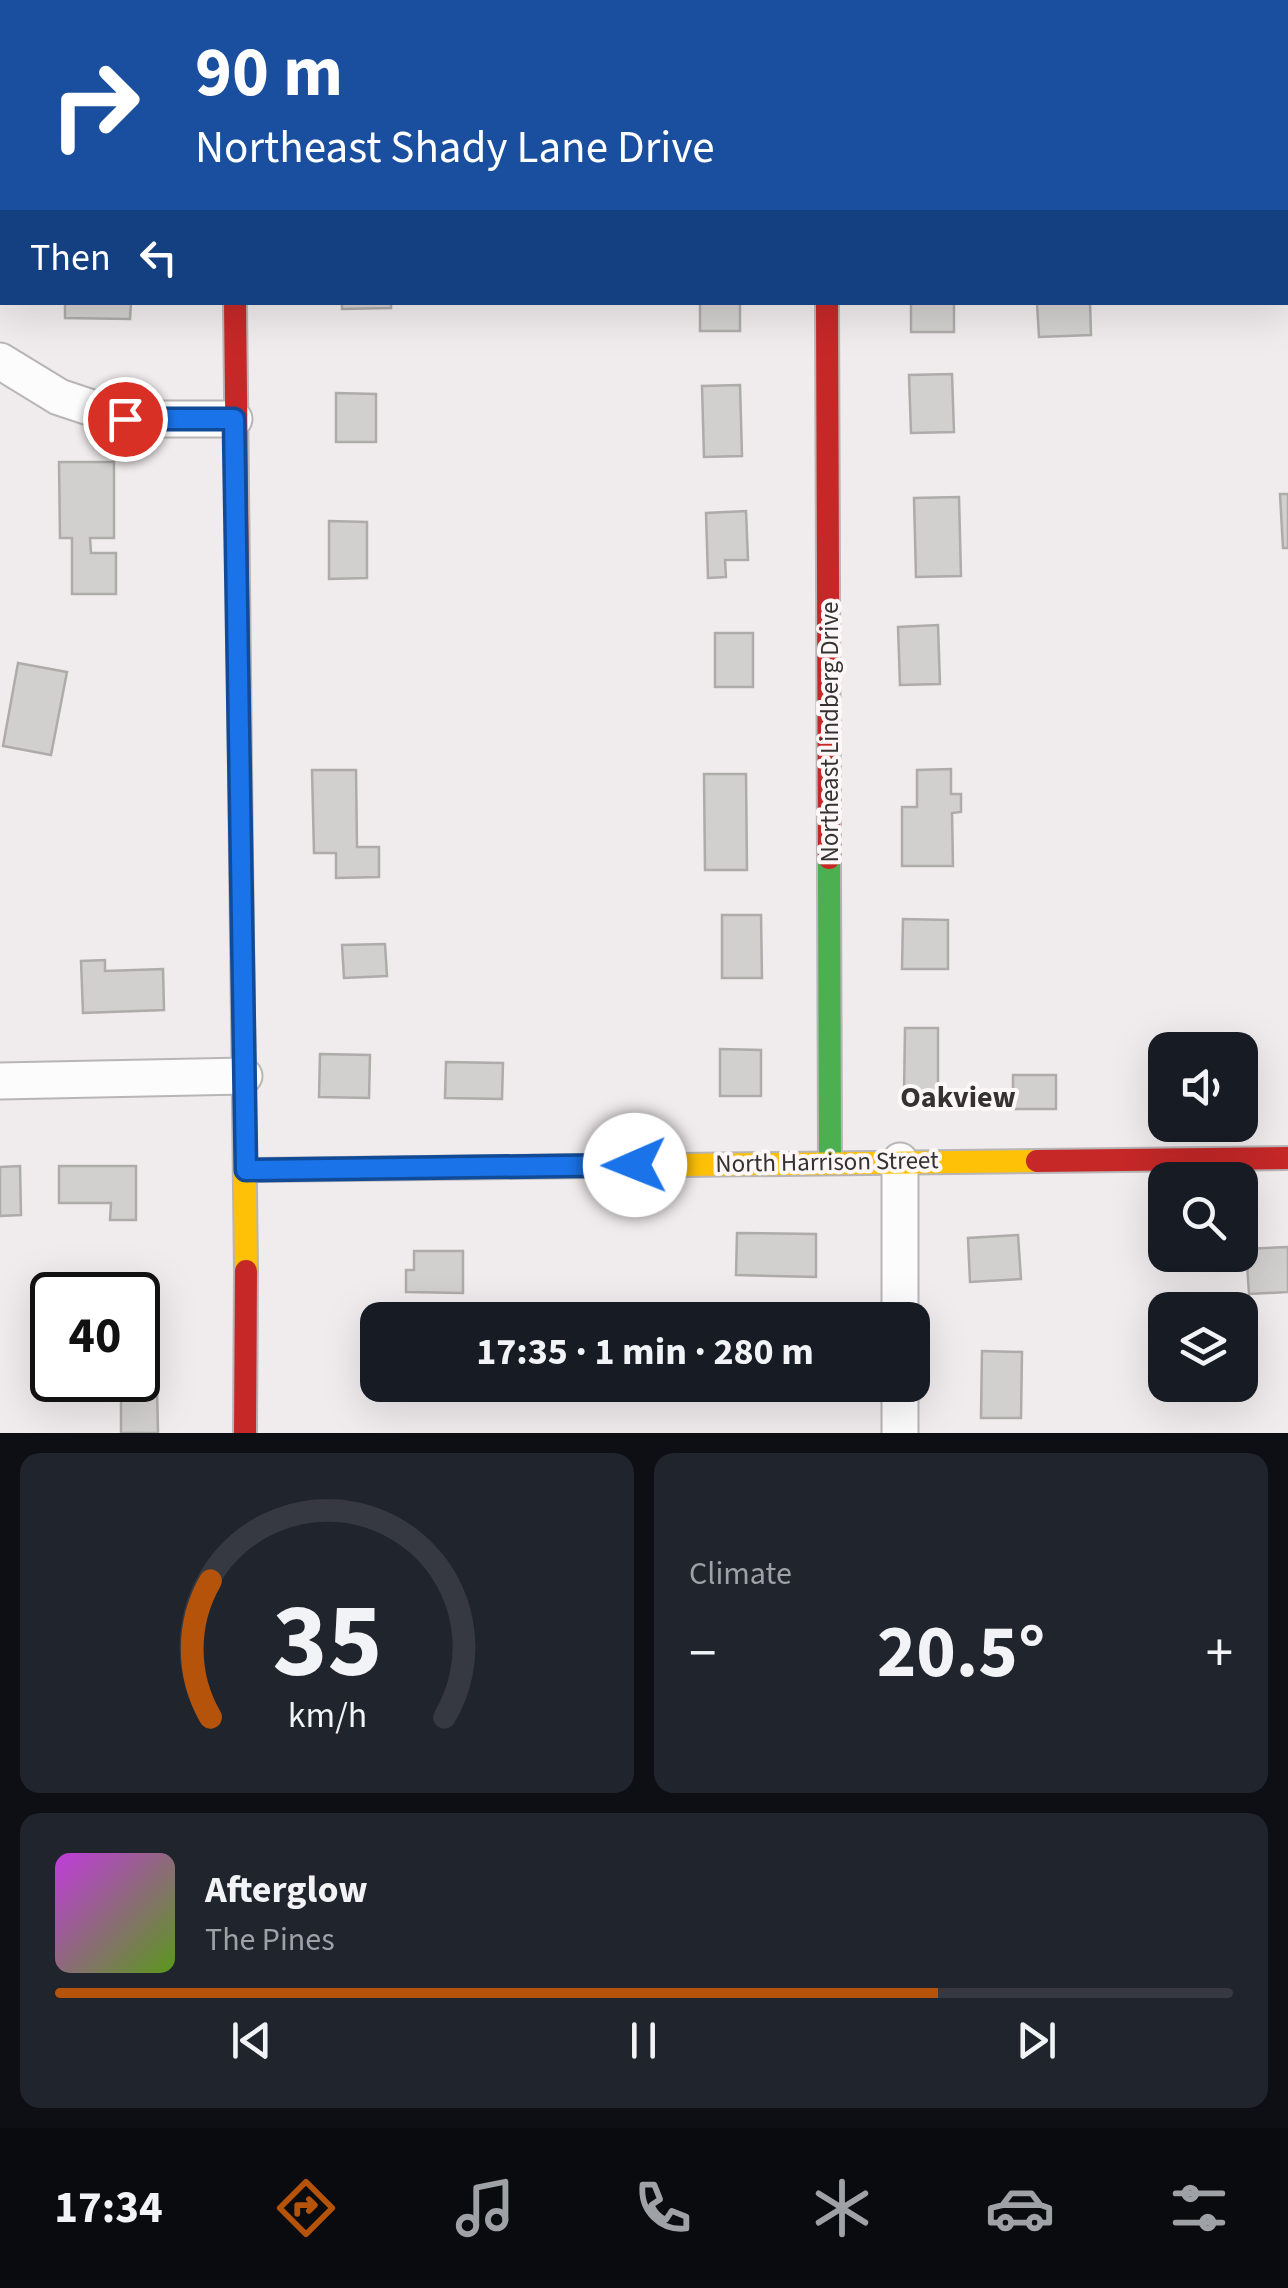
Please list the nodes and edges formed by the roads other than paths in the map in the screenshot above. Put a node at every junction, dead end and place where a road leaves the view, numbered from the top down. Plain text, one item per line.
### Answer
1 (235, 305) edge
2 (827, 305) edge
3 (0, 361) edge
4 (234, 419) junction
5 (244, 1076) junction
6 (0, 1081) edge
7 (1288, 1158) edge
8 (900, 1161) junction
9 (830, 1162) junction
10 (246, 1170) junction
11 (900, 1302) edge
12 (900, 1402) edge
13 (245, 1433) edge
14 (900, 1433) edge

1 - 4 street
2 - 9 street, Northeast Lindberg Drive
3 - 4 street
4 - 5 street
5 - 6 street
5 - 10 street
7 - 8 street, North Harrison Street
8 - 9 street, North Harrison Street
8 - 11 street
9 - 10 street, North Harrison Street
10 - 13 street
12 - 14 street

